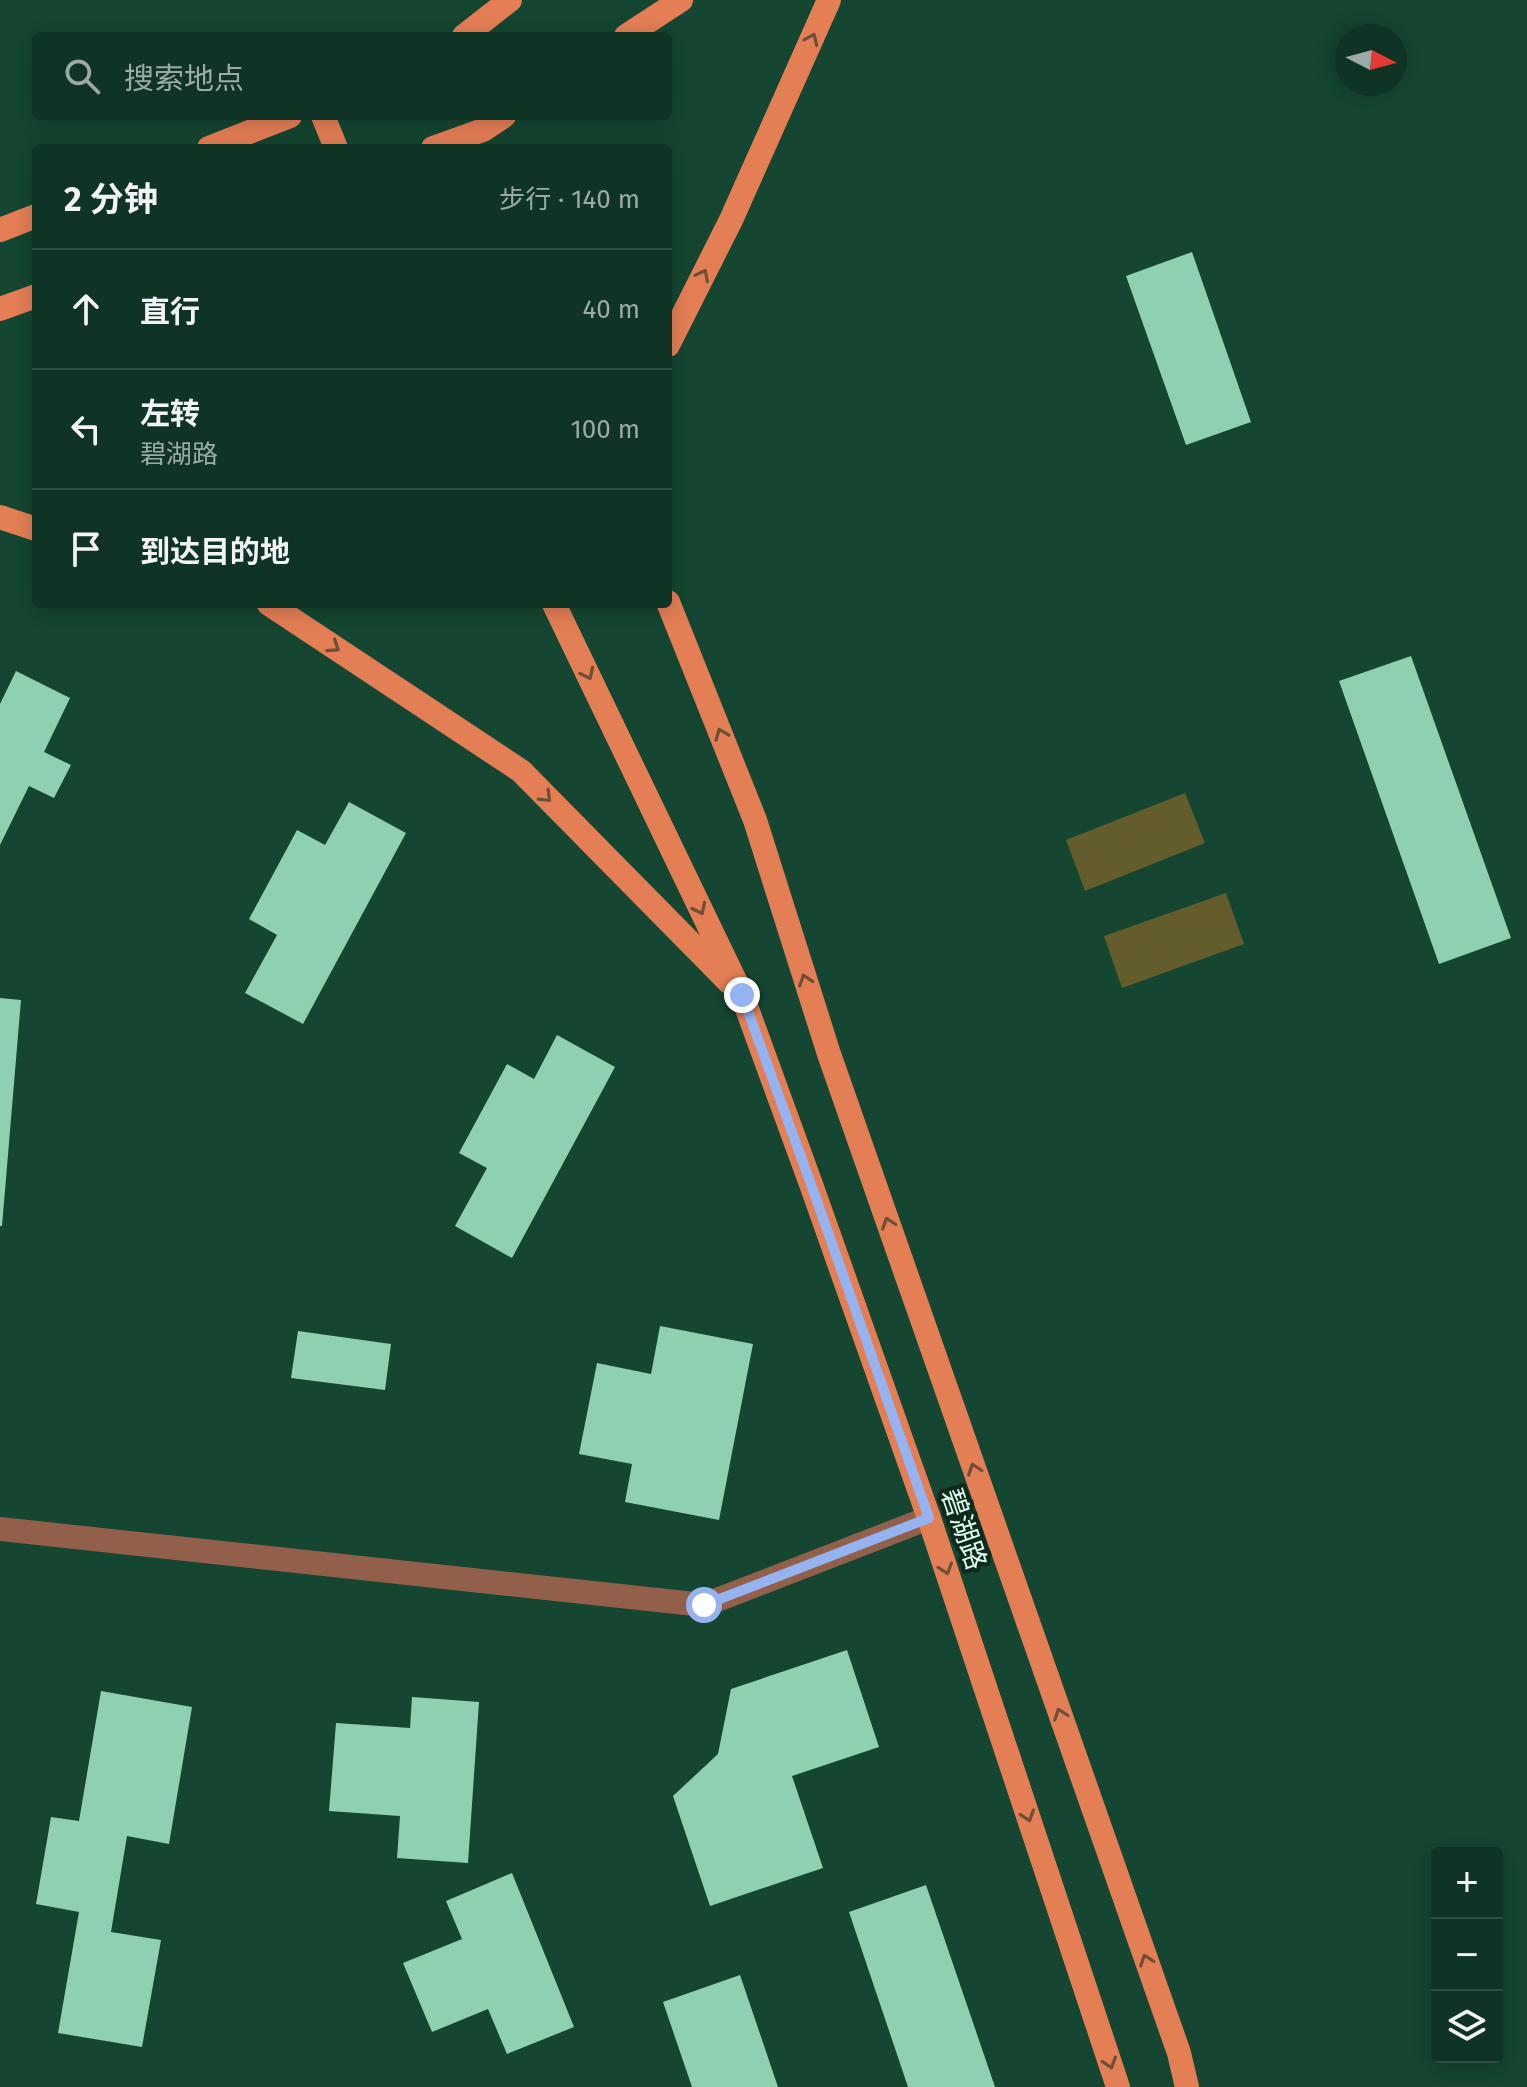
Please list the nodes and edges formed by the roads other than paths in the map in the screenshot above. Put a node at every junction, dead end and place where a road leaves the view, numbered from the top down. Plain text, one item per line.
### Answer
1 (510, 0) edge
2 (681, 0) edge
3 (829, 0) edge
4 (469, 32) edge
5 (632, 32) edge
6 (280, 120) edge
7 (325, 120) edge
8 (484, 131) edge
9 (219, 144) edge
10 (334, 144) edge
11 (445, 144) edge
12 (32, 218) edge
13 (0, 230) edge
14 (32, 297) edge
15 (0, 309) edge
16 (672, 337) edge
17 (0, 517) edge
18 (32, 528) edge
19 (275, 608) edge
20 (556, 608) edge
21 (670, 608) edge
22 (742, 995) junction
23 (929, 1518) junction
24 (0, 1529) edge
25 (1118, 2087) edge
26 (1187, 2087) edge

1 - 4 main road
2 - 5 main road
16 -> 3 main road
6 - 9 main road
7 - 10 main road
8 - 11 main road
12 - 13 main road
14 - 15 main road
17 - 18 main road
19 -> 22 main road
20 -> 22 main road, 碧湖路
26 -> 21 main road, 碧湖路
22 - 23 main road, 碧湖路
23 - 24 street
23 -> 25 main road, 碧湖路

